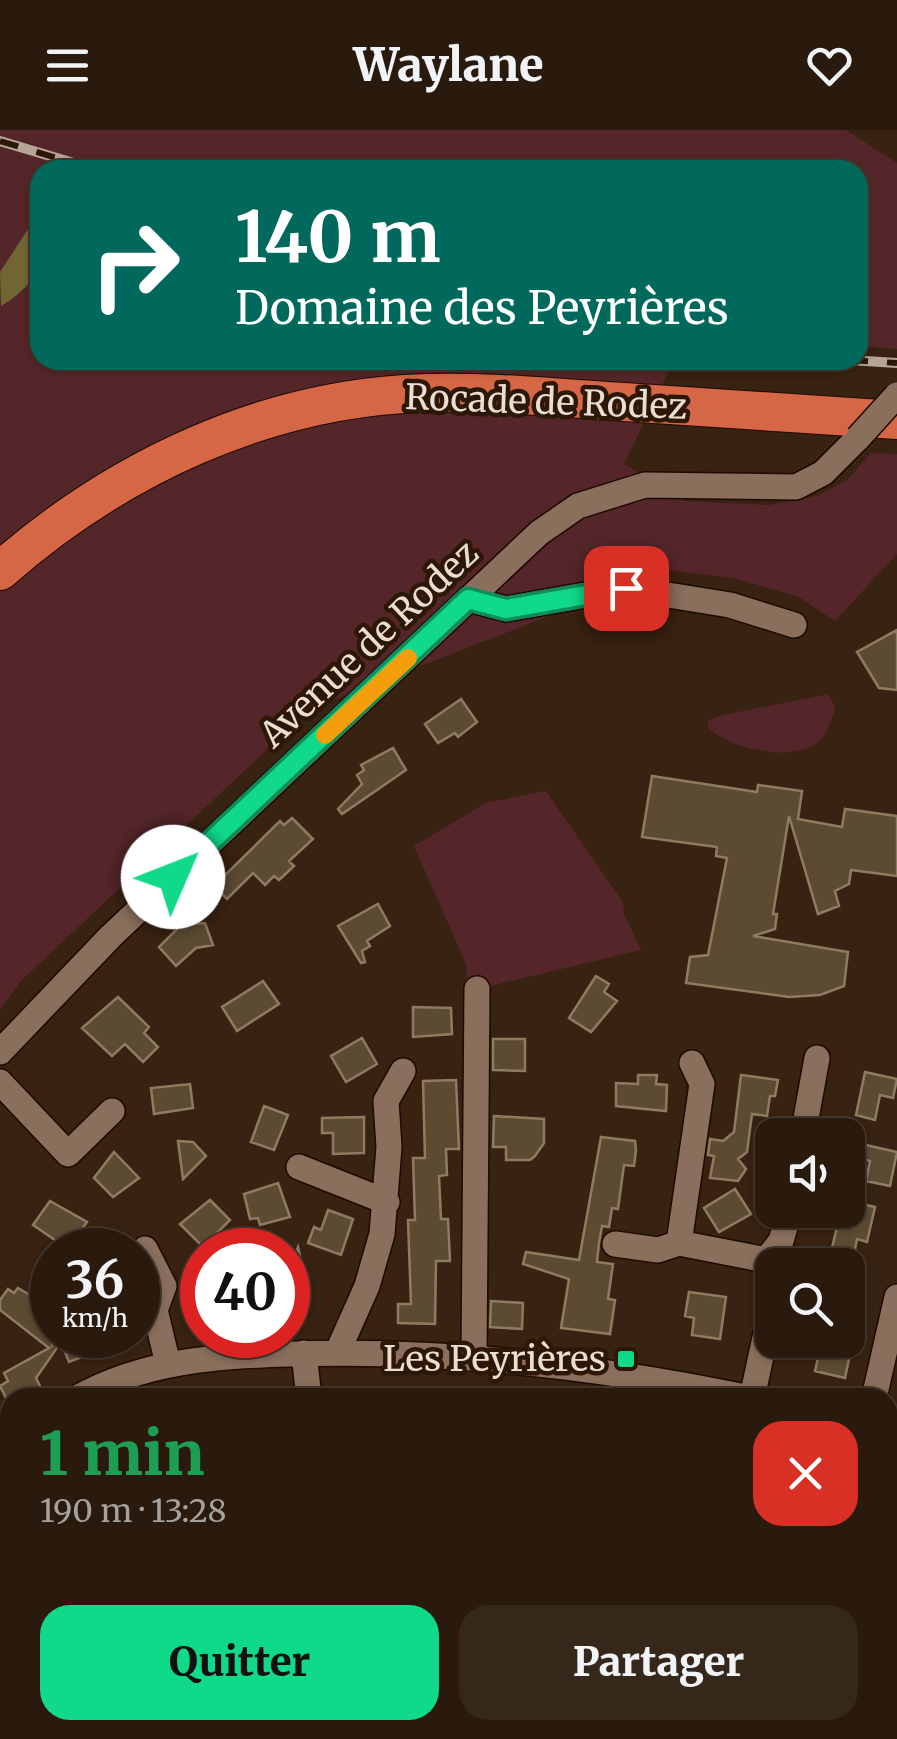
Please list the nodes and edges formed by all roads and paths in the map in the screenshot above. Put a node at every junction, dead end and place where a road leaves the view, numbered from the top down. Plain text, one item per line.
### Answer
1 (897, 397) edge
2 (897, 420) edge
3 (0, 542) edge
4 (0, 572) edge
5 (468, 599) junction
6 (794, 625) dead end
7 (477, 990) dead end
8 (0, 1052) edge
9 (817, 1058) dead end
10 (692, 1063) dead end
11 (403, 1071) dead end
12 (0, 1082) edge
13 (112, 1111) dead end
14 (806, 1118) edge
15 (299, 1167) dead end
16 (388, 1202) junction
17 (680, 1243) junction
18 (615, 1244) dead end
19 (755, 1263) edge
20 (897, 1297) edge
21 (160, 1343) edge
22 (338, 1351) junction
23 (310, 1353) edge
24 (205, 1358) edge
25 (305, 1358) edge
26 (474, 1358) junction
27 (760, 1358) edge
28 (168, 1364) junction
29 (633, 1387) edge
30 (103, 1388) edge
31 (308, 1388) edge
32 (753, 1388) edge
33 (876, 1388) edge

1 - 3 highway, Rocade de Rodez
1 - 5 street, Avenue de Rodez, bridge
2 - 4 highway, Rocade de Rodez
5 - 6 street
5 - 8 street, Avenue de Rodez
7 - 26 street
9 - 14 street
10 - 17 street
11 - 16 street
12 - 13 street
15 - 16 street
16 - 22 street
17 - 18 street
17 - 19 street
20 - 33 street
21 - 28 street
22 - 23 street
22 - 26 street
24 - 28 street
25 - 31 street
26 - 29 street
27 - 32 street
28 - 30 street

